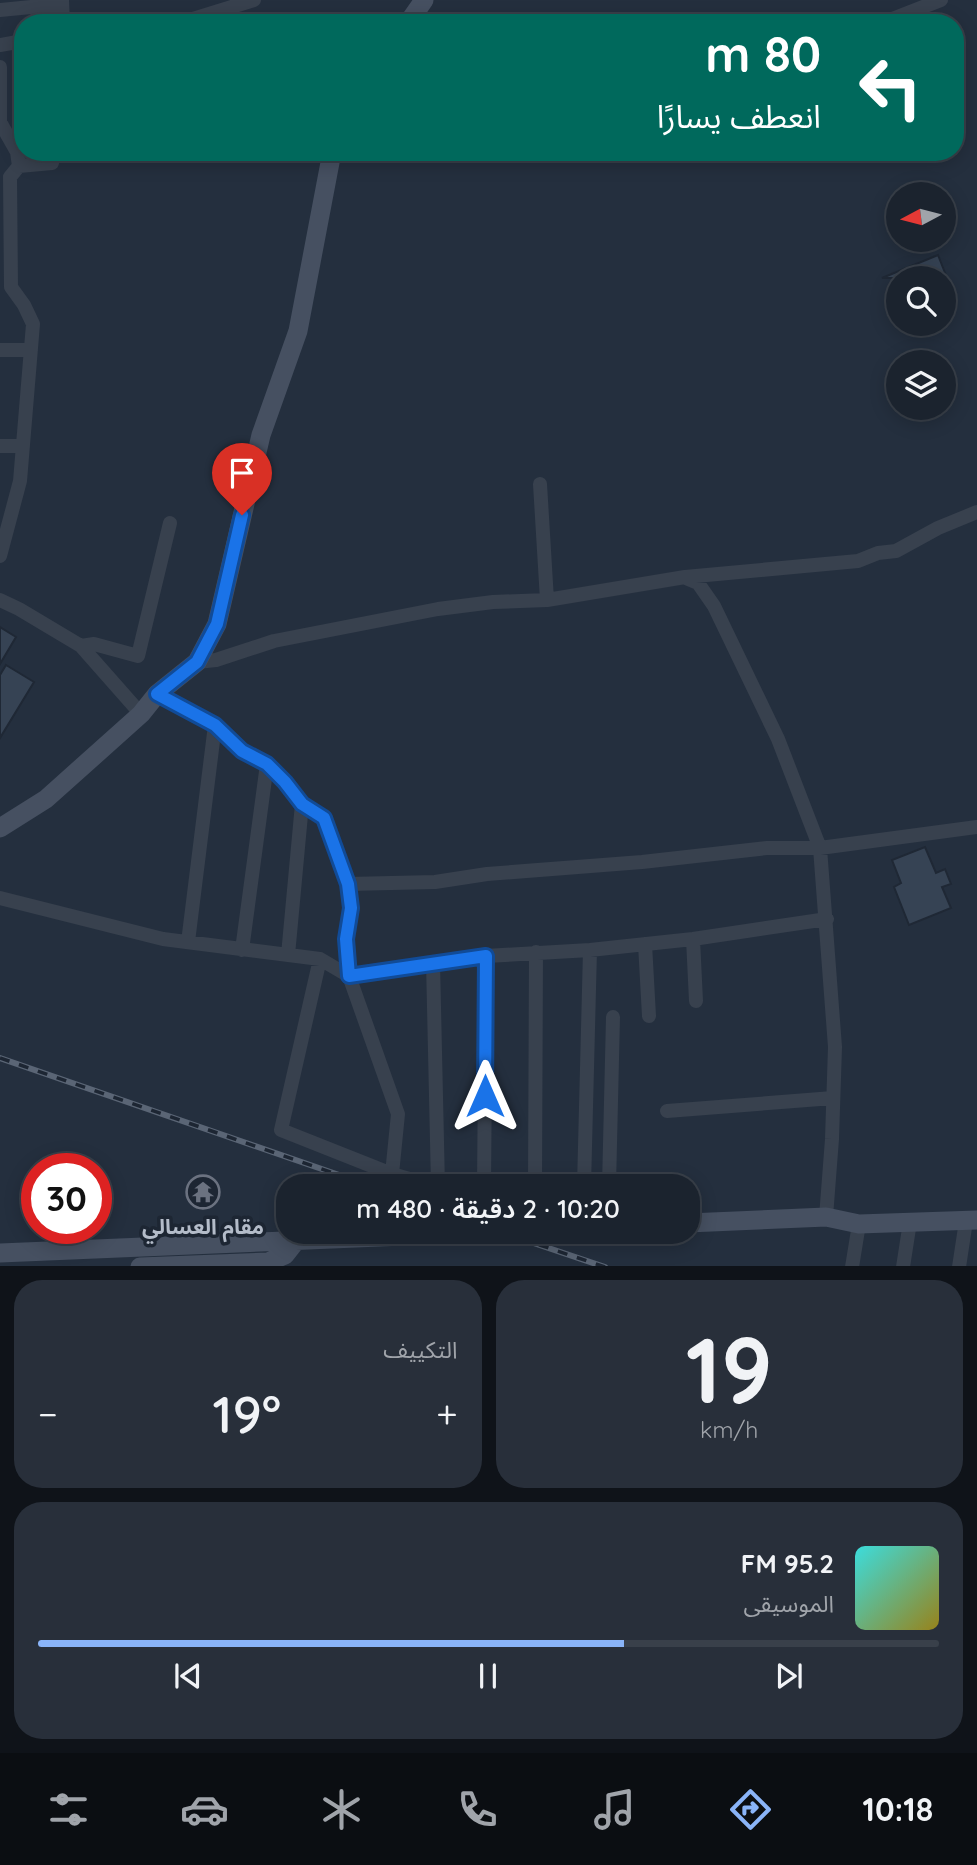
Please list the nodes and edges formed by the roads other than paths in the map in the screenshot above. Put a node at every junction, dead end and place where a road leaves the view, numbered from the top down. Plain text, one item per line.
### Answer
1 (254, 0) edge
2 (941, 0) edge
3 (62, 2) edge
4 (0, 10) edge
5 (209, 14) edge
6 (905, 14) edge
7 (0, 67) edge
8 (0, 122) edge
9 (14, 147) edge
10 (18, 161) edge
11 (330, 161) edge
12 (52, 163) dead end
13 (19, 166) junction
14 (5, 258) edge
15 (0, 350) edge
16 (31, 350) junction
17 (0, 446) edge
18 (23, 446) junction
19 (540, 484) dead end
20 (977, 512) edge
21 (170, 523) dead end
22 (0, 556) edge
23 (685, 578) junction
24 (0, 600) edge
25 (547, 600) junction
26 (81, 646) junction
27 (197, 662) junction
28 (157, 694) junction
29 (141, 714) junction
30 (215, 725) junction
31 (267, 764) junction
32 (302, 804) junction
33 (977, 827) edge
34 (0, 828) edge
35 (820, 848) junction
36 (348, 884) junction
37 (0, 898) edge
38 (827, 919) junction
39 (693, 939) junction
40 (188, 942) junction
41 (645, 944) junction
42 (242, 950) junction
43 (590, 950) junction
44 (536, 953) junction
45 (288, 955) junction
46 (486, 956) junction
47 (320, 959) junction
48 (433, 962) junction
49 (349, 976) junction
50 (696, 1001) dead end
51 (649, 1016) dead end
52 (613, 1017) dead end
53 (833, 1098) junction
54 (667, 1111) dead end
55 (392, 1174) joint
56 (436, 1174) edge
57 (484, 1174) edge
58 (535, 1174) edge
59 (584, 1174) edge
60 (609, 1174) edge
61 (826, 1217) junction
62 (972, 1220) edge
63 (700, 1222) edge
64 (909, 1222) junction
65 (859, 1224) junction
66 (276, 1242) edge
67 (294, 1244) edge
68 (0, 1253) edge
69 (140, 1266) edge
70 (852, 1266) edge
71 (902, 1266) edge
72 (960, 1266) edge

1 - 5 street
2 - 6 street
3 - 4 street
7 - 8 street
8 - 9 street
10 - 13 street
11 - 27 street
12 - 13 street
13 - 14 street
14 - 16 street
15 - 16 street
16 - 18 street
17 - 18 street
18 - 22 street
19 - 25 street
20 - 23 street
21 - 26 street
23 - 25 street
23 - 35 street
24 - 26 street
25 - 27 street
26 - 29 street
27 - 28 street
28 - 29 street
28 - 30 street
29 - 34 street
30 - 31 street
30 - 40 street
31 - 32 street
31 - 42 street
32 - 36 street
32 - 45 street
33 - 35 street
35 - 36 street
35 - 38 street
36 - 49 street
37 - 40 street
38 - 39 street
38 - 53 street
39 - 41 street
39 - 50 street
40 - 42 street
41 - 43 street
41 - 51 street
42 - 45 street
43 - 44 street
43 - 59 street
44 - 46 street
44 - 58 street
45 - 47 street
46 - 48 street
46 - 57 street
47 - 49 street
47 - 55 street
48 - 49 street
48 - 56 street
49 - 55 street
52 - 60 street
53 - 54 street
53 - 61 street
61 - 63 street
61 - 65 street
62 - 64 street
62 - 72 street
64 - 65 street
64 - 71 street
65 - 70 street
66 - 68 street
67 - 69 street

